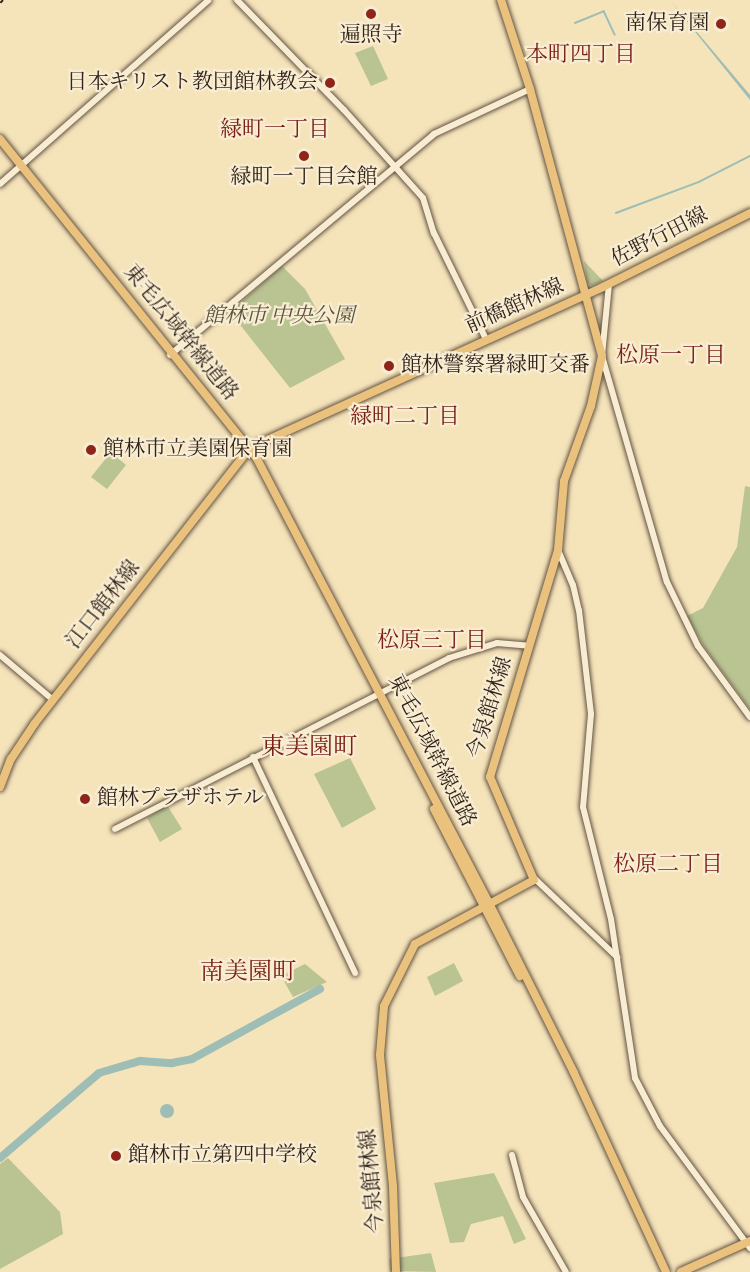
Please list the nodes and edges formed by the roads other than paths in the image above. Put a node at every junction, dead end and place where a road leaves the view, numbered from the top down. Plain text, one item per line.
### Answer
1 (209, 0) edge
2 (237, 0) edge
3 (501, 0) edge
4 (530, 89) junction
5 (0, 139) edge
6 (0, 146) edge
7 (20, 167) junction
8 (395, 167) junction
9 (0, 184) edge
10 (750, 213) edge
11 (609, 284) junction
12 (585, 295) junction
13 (486, 339) junction
14 (171, 354) junction
15 (603, 356) junction
16 (248, 450) junction
17 (558, 550) junction
18 (529, 646) junction
19 (2, 657) edge
20 (378, 693) junction
21 (52, 700) junction
22 (750, 717) edge
23 (253, 757) junction
24 (4, 766) edge
25 (0, 787) edge
26 (115, 829) dead end
27 (534, 878) junction
28 (487, 905) junction
29 (617, 957) junction
30 (356, 973) dead end
31 (512, 1155) dead end
32 (749, 1244) edge
33 (396, 1272) edge
34 (566, 1272) edge
35 (660, 1272) edge
36 (666, 1272) edge
37 (681, 1272) edge

1 - 7 street
2 - 8 street
3 - 4 main road, 前橋館林線
4 - 8 street
4 - 12 main road, 前橋館林線
5 - 7 highway, 東毛広域幹線道路
6 - 7 highway, 東毛広域幹線道路
7 - 9 street
7 - 14 highway, 東毛広域幹線道路
8 - 13 street
8 - 14 street
10 - 11 main road, 佐野行田線
11 - 12 main road, 佐野行田線
11 - 15 street
12 - 13 main road, 前橋館林線
12 - 15 main road
13 - 16 main road, 前橋館林線
14 - 16 highway, 東毛広域幹線道路
15 - 17 main road, 今泉館林線
15 - 22 street
16 - 20 highway, 東毛広域幹線道路
16 - 21 main road, 江口館林線
17 - 18 main road, 今泉館林線
17 - 29 street
18 - 20 street
18 - 27 main road, 今泉館林線
19 - 21 street
20 - 23 street
20 - 28 highway, 東毛広域幹線道路
21 - 24 main road, 江口館林線
23 - 26 street
23 - 30 street
24 - 25 main road, 江口館林線
27 - 28 main road, 今泉館林線
27 - 29 street
28 - 33 main road, 今泉館林線
28 - 35 highway, 東毛広域幹線道路
28 - 36 highway, 東毛広域幹線道路
29 - 32 street
31 - 34 street
32 - 37 main road

